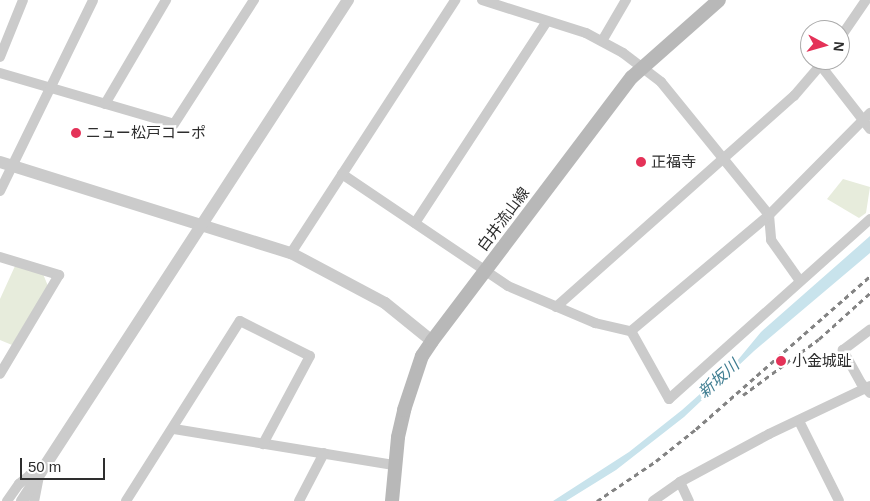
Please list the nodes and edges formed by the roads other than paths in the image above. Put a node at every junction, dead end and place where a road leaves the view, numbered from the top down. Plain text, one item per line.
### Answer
1 (23, 0) edge
2 (93, 0) edge
3 (166, 0) edge
4 (254, 0) edge
5 (348, 0) edge
6 (455, 0) edge
7 (482, 0) edge
8 (626, 0) edge
9 (719, 0) edge
10 (866, 0) edge
11 (547, 21) junction
12 (850, 23) edge
13 (602, 41) junction
14 (0, 57) edge
15 (643, 66) junction
16 (817, 70) edge
17 (828, 70) edge
18 (0, 73) edge
19 (50, 89) junction
20 (105, 104) junction
21 (868, 121) edge
22 (724, 157) junction
23 (6, 164) edge
24 (342, 174) junction
25 (0, 191) edge
26 (769, 215) junction
27 (870, 219) edge
28 (415, 223) junction
29 (202, 224) junction
30 (291, 252) junction
31 (0, 257) edge
32 (485, 270) junction
33 (800, 281) junction
34 (556, 306) junction
35 (870, 330) edge
36 (631, 331) junction
37 (432, 341) junction
38 (0, 374) edge
39 (869, 389) edge
40 (799, 421) junction
41 (174, 429) junction
42 (263, 444) junction
43 (324, 453) junction
44 (395, 465) junction
45 (38, 476) junction
46 (680, 482) junction
47 (7, 501) edge
48 (22, 501) edge
49 (34, 501) edge
50 (126, 501) edge
51 (299, 501) edge
52 (392, 501) edge
53 (652, 501) edge
54 (689, 501) edge
55 (839, 501) edge

1 - 14 street
2 - 19 street
3 - 20 street
4 - 20 street
5 - 29 street
6 - 24 street
7 - 11 street
8 - 13 street
9 - 15 main road, 白井流山線
10 - 12 street
11 - 13 street
11 - 28 street
13 - 15 street
15 - 22 street
15 - 32 main road, 白井流山線
16 - 22 street
17 - 21 street
18 - 19 street
19 - 20 street
19 - 23 street
21 - 26 street
22 - 26 street
22 - 34 street
23 - 25 street
23 - 29 street
24 - 28 street
24 - 30 street
26 - 33 street
26 - 36 street
27 - 33 street
28 - 32 street
29 - 30 street
29 - 45 street
30 - 37 street
31 - 38 street
32 - 34 street
32 - 37 main road, 白井流山線
33 - 36 street
34 - 36 street
35 - 39 street
37 - 44 main road, 白井流山線
39 - 40 street
40 - 46 street
40 - 55 street
41 - 42 street
41 - 42 street
41 - 50 street
42 - 43 street
43 - 44 street
43 - 51 street
44 - 52 main road, 白井流山線
45 - 47 street
45 - 48 street
45 - 49 street
46 - 53 street
46 - 54 street

